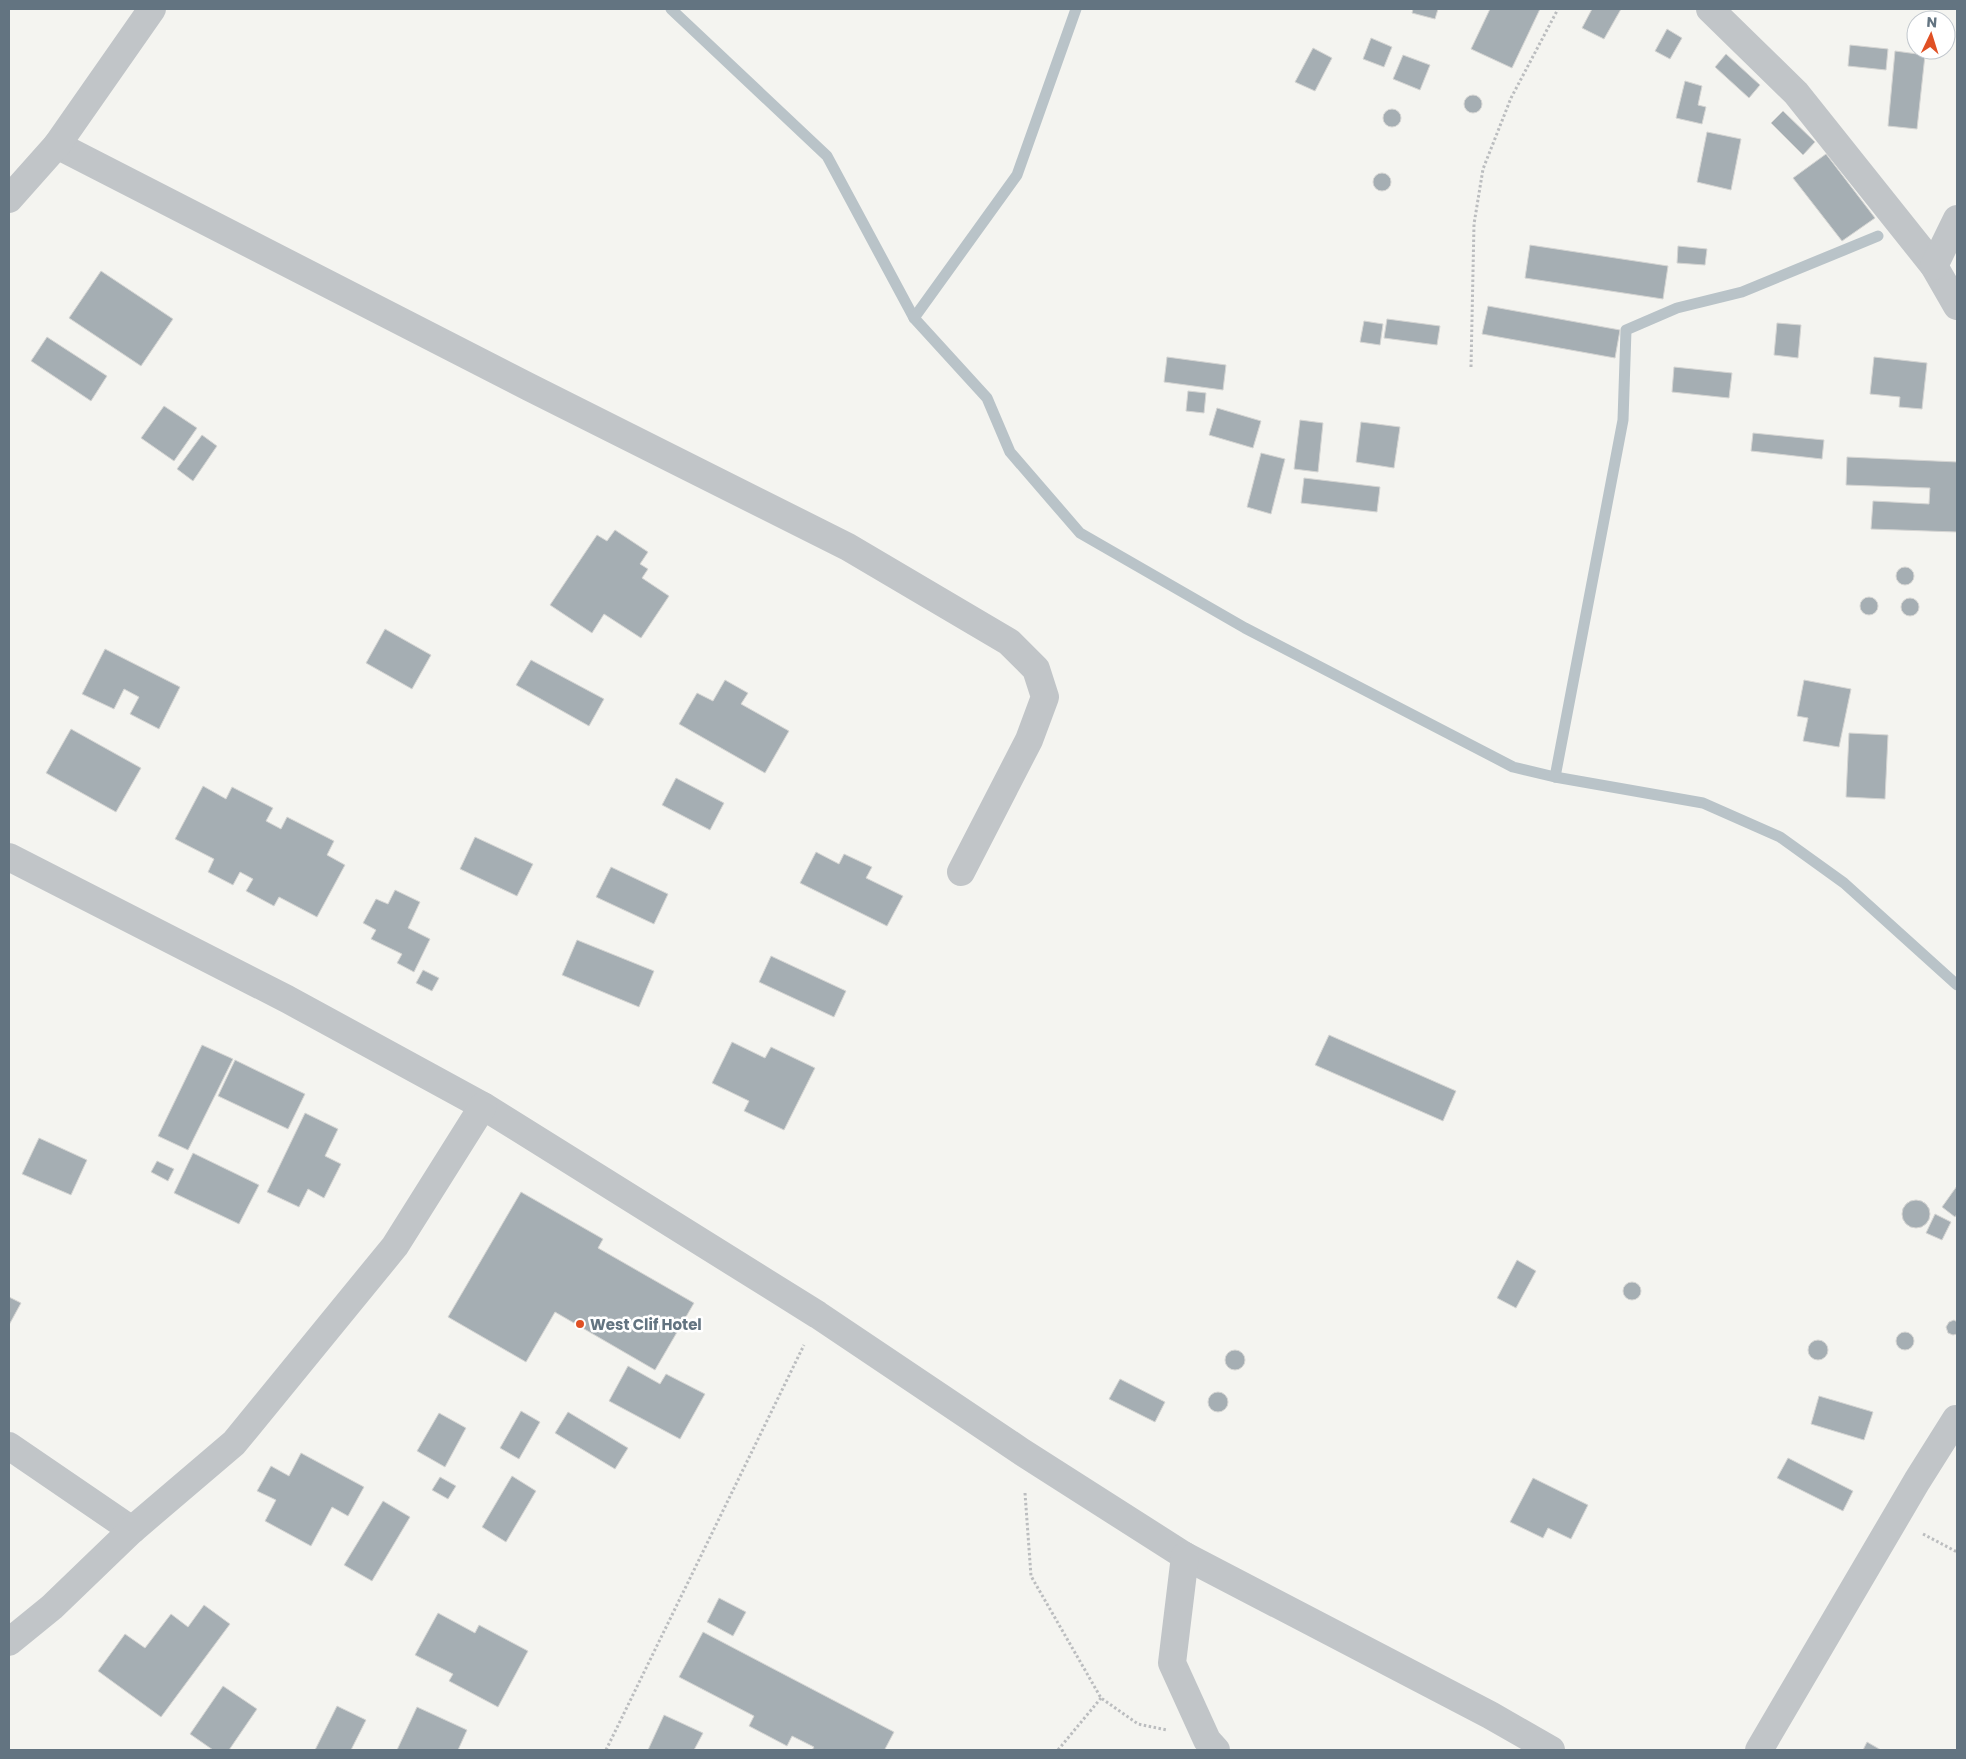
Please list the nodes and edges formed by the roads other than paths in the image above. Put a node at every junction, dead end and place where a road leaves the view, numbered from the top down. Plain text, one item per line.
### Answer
1 (152, 9) edge
2 (1710, 9) edge
3 (56, 145) junction
4 (9, 199) edge
5 (1957, 219) edge
6 (1934, 266) junction
7 (1957, 306) edge
8 (9, 857) edge
9 (961, 872) dead end
10 (483, 1106) junction
11 (1956, 1419) edge
12 (9, 1446) edge
13 (132, 1530) junction
14 (1185, 1556) junction
15 (9, 1642) edge
16 (1211, 1745) edge
17 (1551, 1750) edge
18 (1759, 1750) edge

1 - 3 street
2 - 6 street
3 - 4 street
3 - 9 street
5 - 6 street
6 - 7 street
8 - 10 street
10 - 13 street
10 - 14 street
11 - 18 street
12 - 13 street
13 - 15 street
14 - 16 street
14 - 17 street

